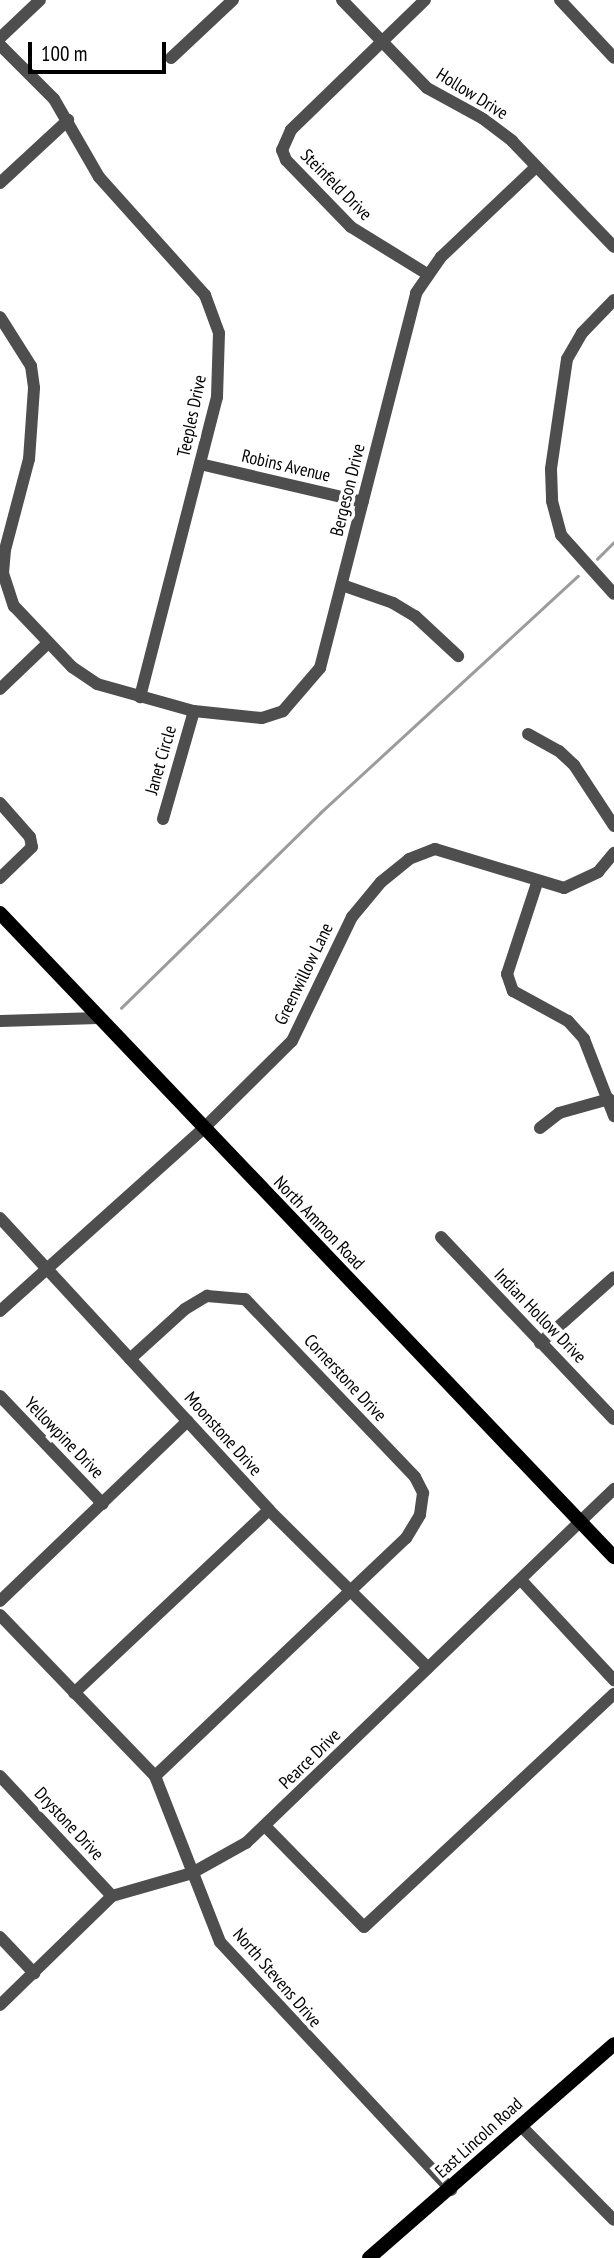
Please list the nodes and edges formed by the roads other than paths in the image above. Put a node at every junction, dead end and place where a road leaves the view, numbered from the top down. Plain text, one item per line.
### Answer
1 (40, 0) edge
2 (233, 0) edge
3 (342, 0) edge
4 (425, 0) edge
5 (561, 0) edge
6 (0, 38) edge
7 (382, 42) junction
8 (0, 45) edge
9 (171, 58) dead end
10 (614, 58) edge
11 (68, 120) junction
12 (536, 167) junction
13 (0, 183) edge
14 (614, 247) edge
15 (427, 274) junction
16 (614, 300) edge
17 (0, 317) edge
18 (200, 464) junction
19 (363, 502) junction
20 (5, 522) edge
21 (342, 585) junction
22 (614, 594) edge
23 (48, 643) junction
24 (458, 656) dead end
25 (0, 689) edge
26 (140, 696) junction
27 (194, 711) junction
28 (528, 734) dead end
29 (0, 803) edge
30 (163, 819) dead end
31 (614, 826) edge
32 (614, 853) edge
33 (0, 878) edge
34 (537, 883) junction
35 (0, 914) edge
36 (97, 1018) junction
37 (0, 1021) edge
38 (608, 1099) junction
39 (614, 1116) edge
40 (540, 1128) dead end
41 (203, 1129) junction
42 (0, 1218) edge
43 (441, 1237) dead end
44 (48, 1270) junction
45 (614, 1277) edge
46 (0, 1311) edge
47 (540, 1343) junction
48 (130, 1359) junction
49 (0, 1396) edge
50 (614, 1419) edge
51 (188, 1421) junction
52 (614, 1489) edge
53 (103, 1504) junction
54 (269, 1510) junction
55 (580, 1522) junction
56 (614, 1557) edge
57 (521, 1580) junction
58 (350, 1591) junction
59 (0, 1601) edge
60 (0, 1615) edge
61 (428, 1668) junction
62 (614, 1680) edge
63 (75, 1693) junction
64 (614, 1694) edge
65 (0, 1776) edge
66 (155, 1776) junction
67 (265, 1826) junction
68 (192, 1872) junction
69 (112, 1896) junction
70 (0, 1937) edge
71 (34, 1973) junction
72 (0, 2005) edge
73 (614, 2044) edge
74 (521, 2126) junction
75 (451, 2190) junction
76 (614, 2220) edge
77 (369, 2258) edge

1 - 6 street
2 - 9 street
3 - 7 street, Hollow Drive
4 - 7 street
5 - 10 street
7 - 12 street, Hollow Drive
7 - 15 street, Steinfeld Drive
8 - 11 street, Teeples Drive
11 - 13 street
11 - 18 street, Teeples Drive
12 - 14 street, Hollow Drive
12 - 15 street, Bergeson Drive
15 - 19 street, Bergeson Drive
16 - 22 street
17 - 20 street, Bergeson Drive
18 - 19 street, Robins Avenue
18 - 26 street, Teeples Drive
19 - 21 street, Bergeson Drive
20 - 23 street, Bergeson Drive
21 - 24 street
21 - 27 street, Bergeson Drive
23 - 25 street
23 - 26 street, Bergeson Drive
26 - 27 street, Bergeson Drive
27 - 30 street, Janet Circle
28 - 31 street
29 - 33 street
32 - 34 street, Greenwillow Lane
34 - 38 street
34 - 41 street, Greenwillow Lane
35 - 36 main road, North Ammon Road
36 - 37 street
36 - 41 main road, North Ammon Road
38 - 39 street
38 - 40 street
41 - 44 street, Greenwillow Lane
41 - 55 main road, North Ammon Road
42 - 44 street, Moonstone Drive
43 - 47 street, Indian Hollow Drive
44 - 46 street, Greenwillow Lane
44 - 48 street, Moonstone Drive
45 - 47 street
47 - 50 street, Indian Hollow Drive
48 - 51 street, Moonstone Drive
48 - 58 street, Cornerstone Drive
49 - 53 street, Yellowpine Drive
51 - 53 street
51 - 54 street, Moonstone Drive
52 - 55 street, Pearce Drive
53 - 59 street
54 - 58 street, Moonstone Drive
54 - 63 street
55 - 56 main road, North Ammon Road
55 - 57 street, Pearce Drive
57 - 61 street, Pearce Drive
57 - 62 street
58 - 61 street, Moonstone Drive
58 - 66 street, Cornerstone Drive
60 - 63 street, North Stevens Drive
61 - 67 street, Pearce Drive
63 - 66 street, North Stevens Drive
64 - 67 street
65 - 69 street, Drystone Drive
66 - 68 street, North Stevens Drive
67 - 68 street, Pearce Drive
68 - 69 street, Pearce Drive
68 - 75 street, North Stevens Drive
69 - 71 street, Pearce Drive
70 - 71 street
71 - 72 street, Pearce Drive
73 - 74 main road, East Lincoln Road
74 - 75 main road, East Lincoln Road
74 - 76 street
75 - 77 main road, East Lincoln Road

